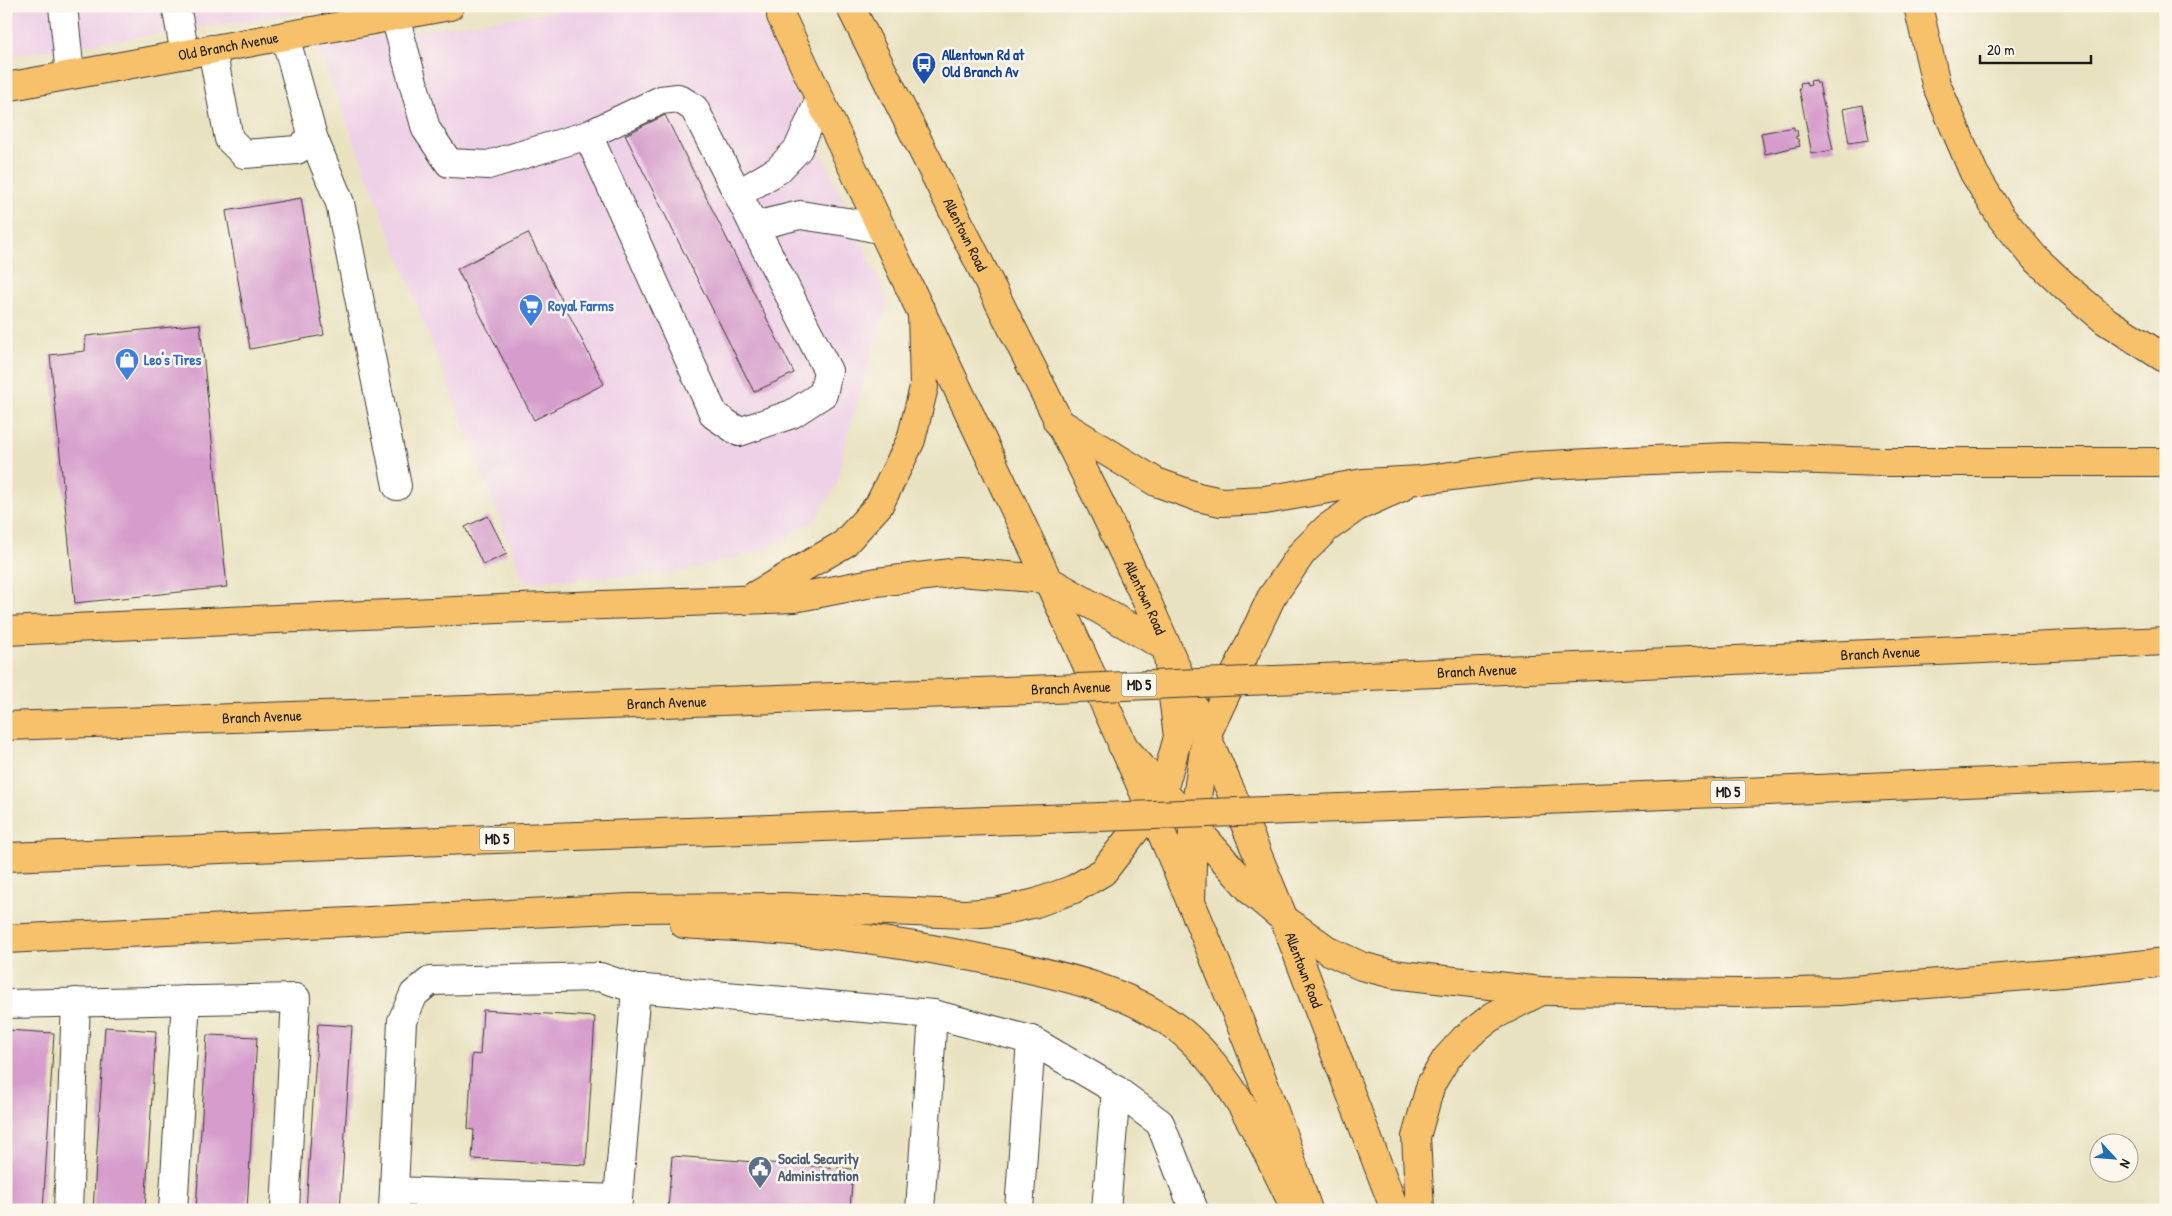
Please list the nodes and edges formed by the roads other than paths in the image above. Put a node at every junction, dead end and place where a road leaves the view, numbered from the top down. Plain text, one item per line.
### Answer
1 (63, 6) edge
2 (176, 6) edge
3 (450, 6) edge
4 (781, 6) edge
5 (850, 6) edge
6 (1918, 6) edge
7 (394, 11) edge
8 (285, 36) junction
9 (212, 49) junction
10 (185, 54) junction
11 (70, 75) junction
12 (6, 87) edge
13 (820, 99) junction
14 (588, 135) junction
15 (313, 137) junction
16 (738, 194) junction
17 (754, 226) junction
18 (883, 230) junction
19 (922, 312) junction
20 (2166, 359) edge
21 (1057, 421) junction
22 (2166, 462) edge
23 (1420, 480) junction
24 (397, 486) dead end
25 (1046, 579) junction
26 (748, 599) junction
27 (6, 631) edge
28 (2166, 641) edge
29 (1166, 648) junction
30 (6, 726) edge
31 (1206, 736) junction
32 (2166, 775) edge
33 (1157, 800) junction
34 (1193, 825) junction
35 (6, 857) edge
36 (1192, 903) junction
37 (516, 914) junction
38 (1284, 919) junction
39 (6, 939) edge
40 (2166, 962) edge
41 (636, 989) junction
42 (1541, 991) junction
43 (186, 1000) junction
44 (76, 1002) junction
45 (6, 1004) edge
46 (933, 1014) junction
47 (1030, 1040) junction
48 (1116, 1090) junction
49 (393, 1200) edge
50 (617, 1204) edge
51 (1106, 1208) edge
52 (68, 1210) edge
53 (173, 1210) edge
54 (285, 1210) edge
55 (920, 1210) edge
56 (1019, 1210) edge
57 (1194, 1210) edge
58 (1296, 1210) edge
59 (1308, 1210) edge
60 (1395, 1210) edge
61 (1420, 1210) edge

1 - 11 lane
2 - 10 lane
3 - 7 main road, Old Branch Avenue
4 - 13 main road
5 - 21 main road, Allentown Road
6 - 20 main road
7 - 8 main road, Old Branch Avenue
7 - 14 lane
8 - 9 main road, Old Branch Avenue
8 - 15 lane
9 - 10 main road, Old Branch Avenue
9 - 15 lane
10 - 11 main road, Old Branch Avenue
11 - 12 main road, Old Branch Avenue
13 - 16 lane
13 - 18 main road
14 - 16 lane
14 - 17 lane
15 - 24 lane
16 - 17 lane
17 - 18 lane
18 - 19 main road
19 - 25 main road
19 - 26 main road
21 - 23 main road
21 - 29 main road, Allentown Road
22 - 23 main road
23 - 31 main road
25 - 26 main road
25 - 29 main road
25 - 33 main road
26 - 27 main road
28 - 30 main road, Branch Avenue / MD 5, bridge
29 - 31 main road, Allentown Road
29 - 33 main road
31 - 34 main road
31 - 38 main road, Allentown Road
32 - 35 main road, MD 5, bridge
33 - 34 main road
33 - 36 main road
33 - 37 main road
34 - 36 main road
34 - 38 main road
36 - 59 main road
37 - 39 main road
37 - 58 main road
38 - 42 main road
38 - 60 main road, Allentown Road
40 - 42 main road
41 - 46 lane
41 - 49 lane
41 - 50 lane
42 - 61 main road
43 - 44 lane
43 - 53 lane
43 - 54 lane
44 - 45 lane
44 - 52 lane
46 - 47 lane
46 - 55 lane
47 - 48 lane
47 - 56 lane
48 - 51 lane
48 - 57 lane
49 - 50 lane

